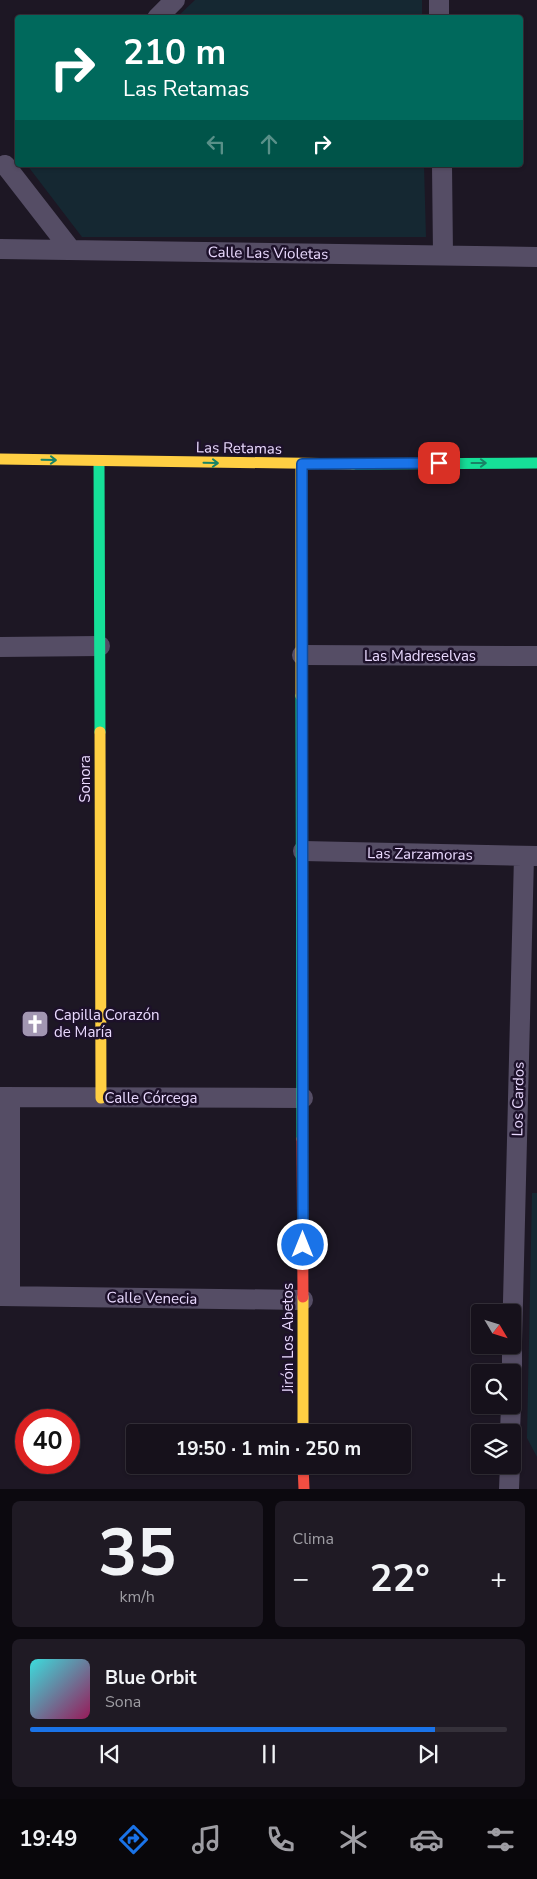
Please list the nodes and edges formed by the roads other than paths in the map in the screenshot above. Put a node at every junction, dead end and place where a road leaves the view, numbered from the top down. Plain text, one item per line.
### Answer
1 (175, 0) edge
2 (439, 0) edge
3 (160, 15) edge
4 (439, 15) edge
5 (7, 162) edge
6 (442, 167) edge
7 (0, 249) edge
8 (71, 250) junction
9 (443, 255) junction
10 (537, 256) edge
11 (0, 459) edge
12 (99, 461) junction
13 (537, 463) edge
14 (302, 464) junction
15 (100, 646) junction
16 (0, 647) edge
17 (302, 655) junction
18 (537, 656) edge
19 (302, 852) junction
20 (530, 856) edge
21 (528, 1046) edge
22 (5, 1097) edge
23 (101, 1098) junction
24 (303, 1098) junction
25 (5, 1296) edge
26 (303, 1300) junction
27 (514, 1304) edge
28 (303, 1424) edge
29 (304, 1474) edge
30 (510, 1474) edge
31 (304, 1489) edge
32 (509, 1489) edge

1 - 3 street
2 - 4 street
5 - 8 street
6 - 9 street
7 - 8 street, Calle Las Violetas
8 - 9 street, Calle Las Violetas
9 - 10 street, Calle Las Violetas
11 -> 12 street, Las Retamas
12 -> 14 street, Las Retamas
12 - 15 street, Sonora
14 -> 13 street, Las Retamas
14 - 17 street, Jirón Los Abetos
15 - 16 street
15 - 23 street, Sonora
17 - 18 street, Las Madreselvas
17 - 19 street, Jirón Los Abetos
19 - 20 street, Las Zarzamoras
19 - 24 street, Jirón Los Abetos
20 - 21 street, Los Cardos
21 - 27 street, Los Cardos
22 - 23 street, Calle Córcega
22 - 25 street
23 - 24 street, Calle Córcega
24 - 26 street, Jirón Los Abetos
25 - 26 street, Calle Venecia
26 - 28 street, Jirón Los Abetos
29 - 31 street
30 - 32 street

